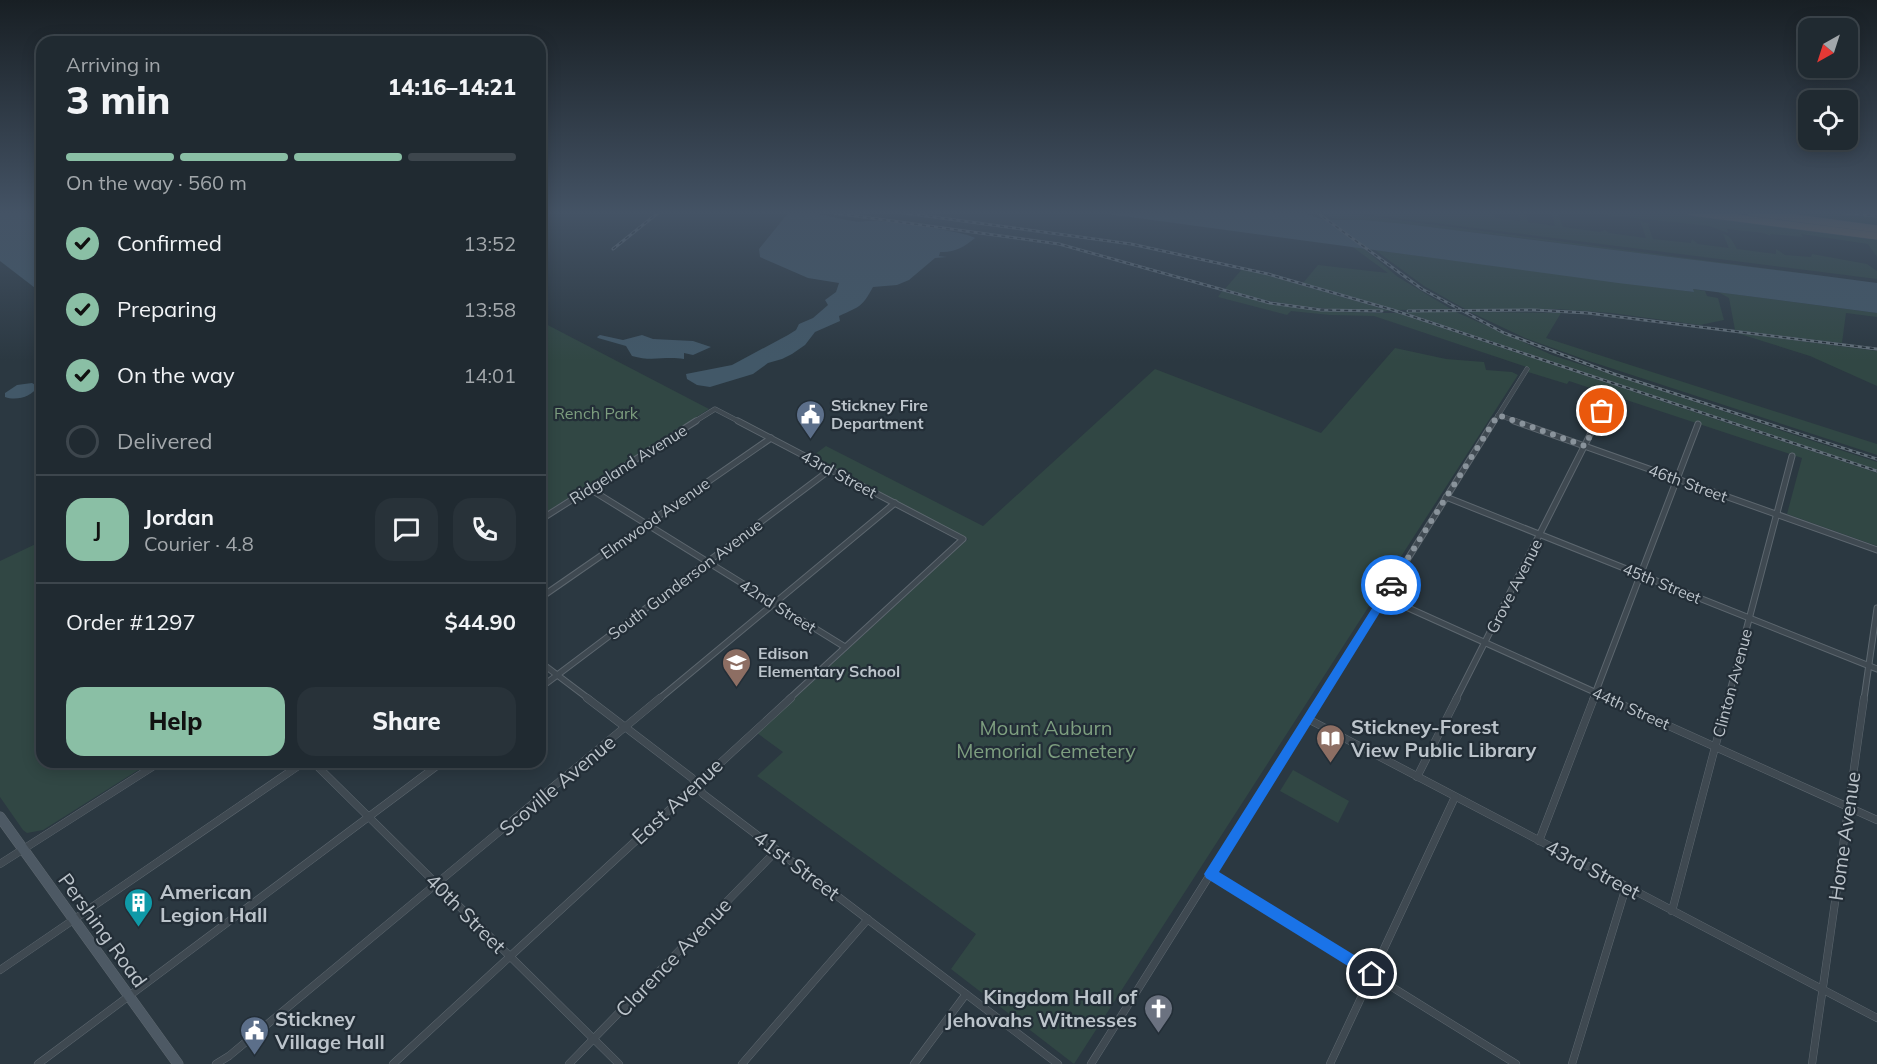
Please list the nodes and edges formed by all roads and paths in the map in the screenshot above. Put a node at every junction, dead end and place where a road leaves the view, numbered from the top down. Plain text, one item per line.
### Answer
1 (1527, 369) dead end
2 (1610, 395) dead end
3 (715, 409) joint
4 (1498, 415) junction
5 (1698, 424) dead end
6 (771, 438) junction
7 (1585, 446) junction
8 (1792, 456) dead end
9 (831, 469) junction
10 (1677, 479) junction
11 (590, 489) junction
12 (1446, 497) junction
13 (896, 503) junction
14 (1777, 514) junction
15 (546, 516) edge
16 (646, 524) junction
17 (1540, 535) junction
18 (963, 539) joint
19 (1877, 550) edge
20 (708, 562) junction
21 (1640, 575) junction
22 (546, 594) edge
23 (1384, 597) junction
24 (775, 603) junction
25 (1877, 608) edge
26 (1749, 618) junction
27 (1485, 642) junction
28 (845, 647) junction
29 (546, 666) edge
30 (1869, 666) junction
31 (1877, 669) edge
32 (558, 675) junction
33 (546, 684) edge
34 (1595, 692) junction
35 (1308, 719) junction
36 (626, 727) junction
37 (1715, 747) junction
38 (150, 768) edge
39 (294, 768) edge
40 (319, 768) edge
41 (434, 768) edge
42 (1418, 777) junction
43 (696, 784) junction
44 (1455, 797) junction
45 (1848, 807) junction
46 (0, 817) edge
47 (369, 817) junction
48 (1877, 820) edge
49 (1539, 841) junction
50 (22, 849) junction
51 (777, 850) junction
52 (0, 864) edge
53 (1210, 874) junction
54 (437, 884) junction
55 (1626, 887) junction
56 (1672, 911) junction
57 (868, 919) junction
58 (74, 920) junction
59 (510, 956) junction
60 (0, 970) edge
61 (1372, 974) junction
62 (1822, 990) junction
63 (966, 994) junction
64 (129, 996) junction
65 (1877, 1018) edge
66 (593, 1038) junction
67 (38, 1064) edge
68 (178, 1064) edge
69 (216, 1064) edge
70 (393, 1064) edge
71 (569, 1064) edge
72 (620, 1064) edge
73 (742, 1064) edge
74 (914, 1064) edge
75 (1058, 1064) edge
76 (1091, 1064) edge
77 (1330, 1064) edge
78 (1516, 1064) edge
79 (1572, 1064) edge
80 (1812, 1064) edge

1 - 4 street
2 - 7 street, Grove Avenue
3 - 6 street, 43rd Street
3 - 11 street, Ridgeland Avenue
4 - 7 street, 46th Street
4 - 12 street
5 - 10 street
6 - 9 street, 43rd Street
6 - 16 street, Elmwood Avenue
7 - 10 street, 46th Street
7 - 17 street, Grove Avenue
8 - 14 street, Clinton Avenue
9 - 13 street, 43rd Street
9 - 20 street, South Gunderson Avenue
10 - 14 street, 46th Street
10 - 21 street
11 - 15 street, Ridgeland Avenue
11 - 16 street, 42nd Street
12 - 17 street, 45th Street
12 - 23 street
13 - 18 street, 43rd Street
13 - 24 street, Scoville Avenue
14 - 19 street, 46th Street
14 - 26 street, Clinton Avenue
16 - 20 street, 42nd Street
16 - 22 street, Elmwood Avenue
17 - 21 street, 45th Street
17 - 27 street, Grove Avenue
18 - 28 street, East Avenue
20 - 24 street, 42nd Street
20 - 32 street, South Gunderson Avenue
21 - 26 street, 45th Street
21 - 34 street
23 - 27 street, 44th Street
23 - 35 street
24 - 28 street, 42nd Street
24 - 36 street, Scoville Avenue
25 - 30 street, Home Avenue
26 - 30 street, 45th Street
26 - 37 street, Clinton Avenue
27 - 34 street, 44th Street
27 - 42 street, Grove Avenue
28 - 43 street, East Avenue
29 - 32 street, 41st Street
30 - 31 street, 45th Street
30 - 45 street, Home Avenue
32 - 33 street, South Gunderson Avenue
32 - 36 street, 41st Street
34 - 37 street, 44th Street
34 - 49 street
35 - 42 street, 43rd Street
35 - 53 street
36 - 43 street, 41st Street
36 - 54 street, Scoville Avenue
37 - 45 street, 44th Street
37 - 56 street, Clinton Avenue
38 - 50 street
39 - 58 street
40 - 47 street, 40th Street
41 - 47 street
42 - 44 street, 43rd Street
43 - 51 street, 41st Street
43 - 59 street, East Avenue
44 - 49 street, 43rd Street
44 - 61 street
45 - 48 street, 44th Street
45 - 62 street, Home Avenue
46 - 50 main road, Pershing Road
47 - 54 street, 40th Street
47 - 64 street
49 - 55 street, 43rd Street
50 - 52 street
50 - 58 main road, Pershing Road
51 - 57 street, 41st Street
51 - 66 street, Clarence Avenue
53 - 61 street
53 - 76 street
54 - 59 street, 40th Street
54 - 69 street, Scoville Avenue
55 - 56 street, 43rd Street
55 - 79 street
56 - 62 street, 43rd Street
57 - 63 street, 41st Street
57 - 73 street
58 - 60 street
58 - 64 main road, Pershing Road
59 - 66 street, 40th Street
59 - 70 street, East Avenue
61 - 77 street
61 - 78 street
62 - 65 street, 43rd Street
62 - 80 street, Home Avenue
63 - 74 street
63 - 75 street, 41st Street
64 - 67 street
64 - 68 main road, Pershing Road
66 - 71 street, Clarence Avenue
66 - 72 street, 40th Street

